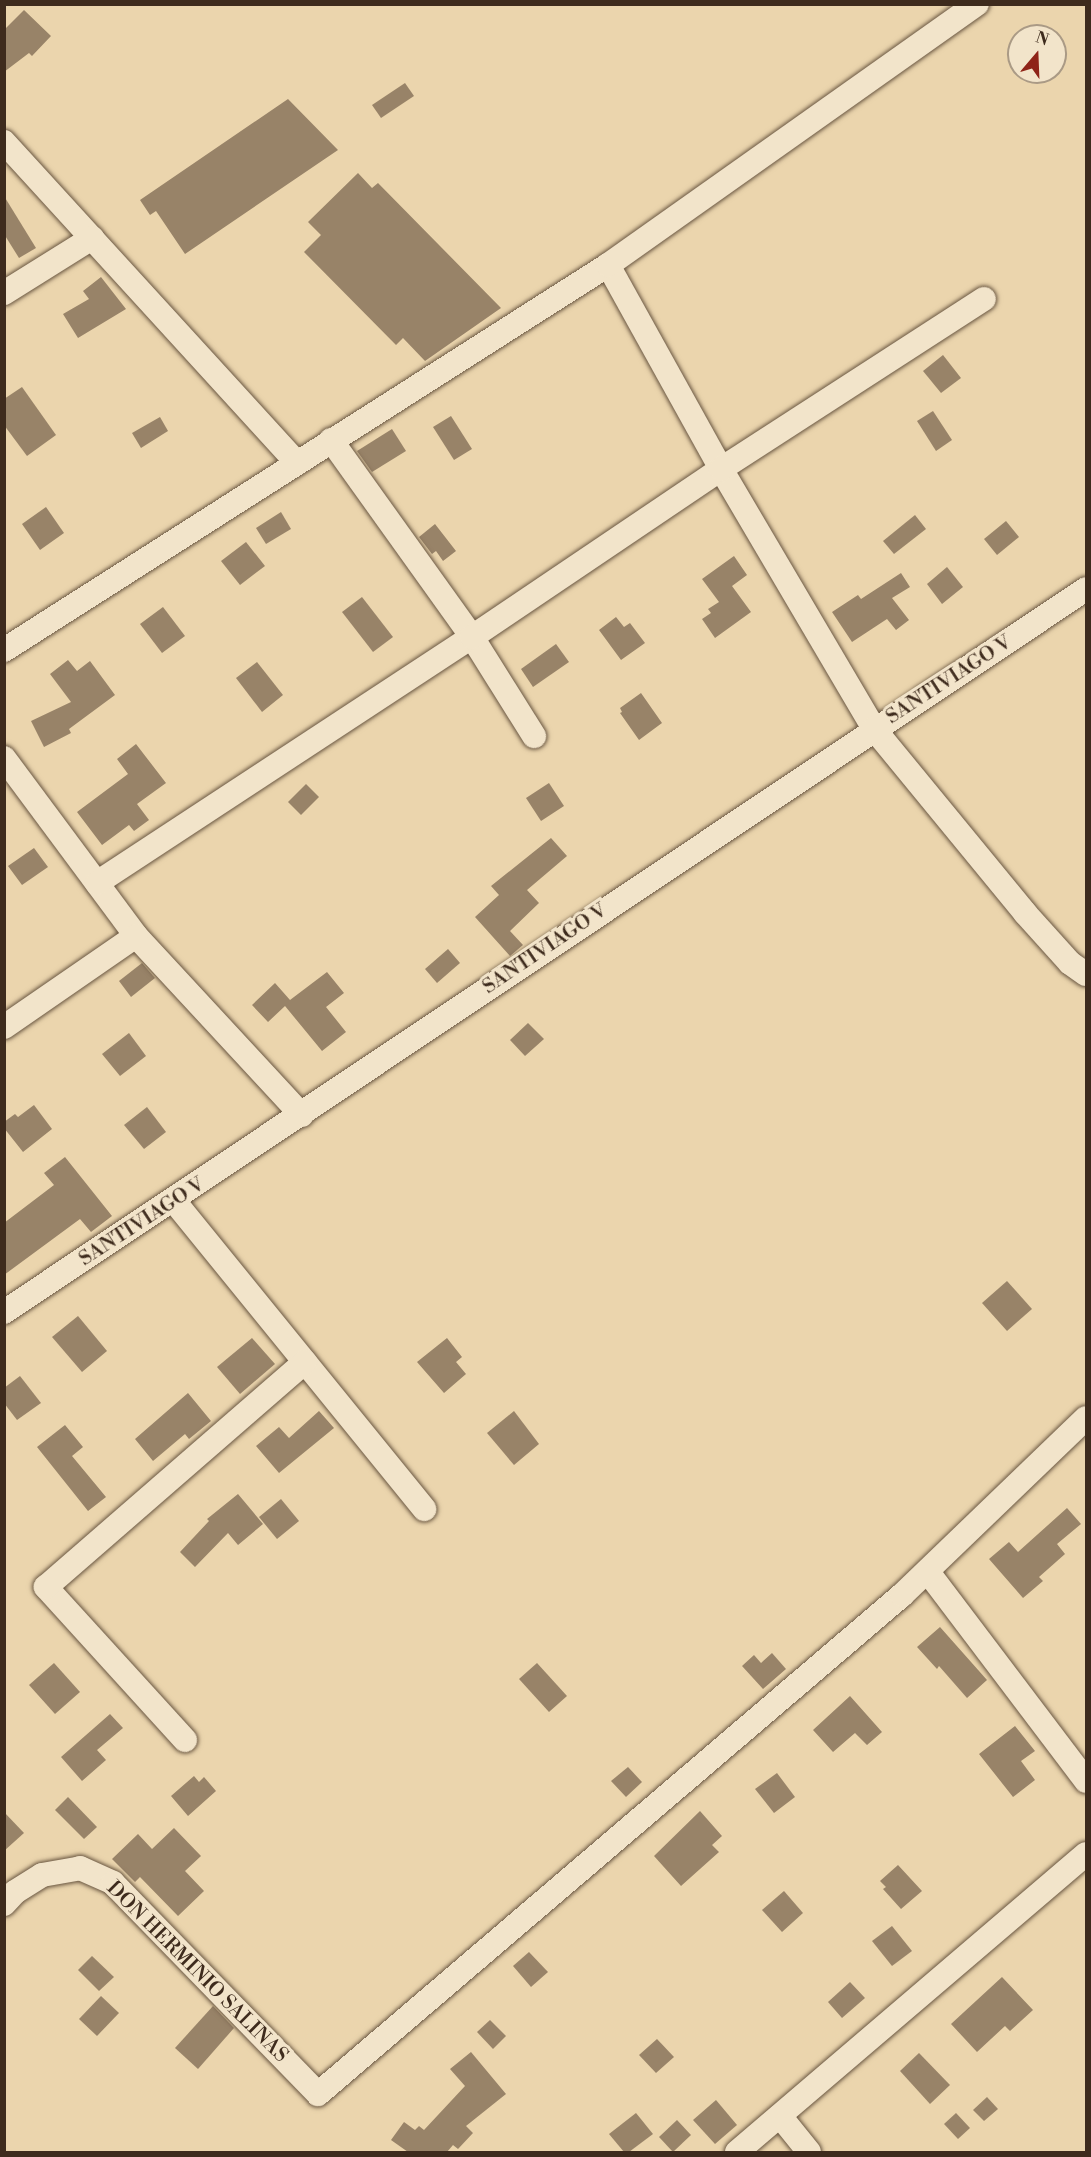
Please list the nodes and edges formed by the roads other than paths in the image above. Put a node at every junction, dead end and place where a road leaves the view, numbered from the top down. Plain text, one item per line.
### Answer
1 (977, 4) edge
2 (4, 142) edge
3 (92, 238) junction
4 (608, 265) junction
5 (4, 293) edge
6 (984, 299) dead end
7 (331, 440) junction
8 (297, 463) junction
9 (721, 469) junction
10 (1086, 589) edge
11 (472, 637) junction
12 (4, 650) edge
13 (874, 729) junction
14 (534, 736) dead end
15 (4, 758) edge
16 (97, 883) junction
17 (136, 936) junction
18 (1086, 974) edge
19 (4, 1028) edge
20 (302, 1115) junction
21 (174, 1201) junction
22 (4, 1312) edge
23 (305, 1362) junction
24 (1086, 1418) edge
25 (424, 1509) dead end
26 (928, 1572) junction
27 (185, 1740) dead end
28 (1086, 1781) edge
29 (1086, 1854) edge
30 (4, 1904) edge
31 (780, 2116) junction
32 (737, 2152) edge
33 (809, 2152) edge

1 - 4 street
2 - 3 street
3 - 5 street
3 - 8 street
4 - 7 street
4 - 9 street
6 - 9 street
7 - 8 street
7 - 11 street
8 - 12 street
9 - 11 street
9 - 13 street
10 - 13 street, SANTIVIAGO V
11 - 14 street
11 - 16 street
13 - 18 street
13 - 20 street, SANTIVIAGO V
15 - 16 street
16 - 17 street
17 - 19 street
17 - 20 street
20 - 21 street, SANTIVIAGO V
21 - 22 street, SANTIVIAGO V
21 - 23 street
23 - 25 street
23 - 27 street
24 - 26 street
26 - 28 street
26 - 30 street, DON HERMINIO SALINAS
29 - 31 street
31 - 32 street
31 - 33 street

